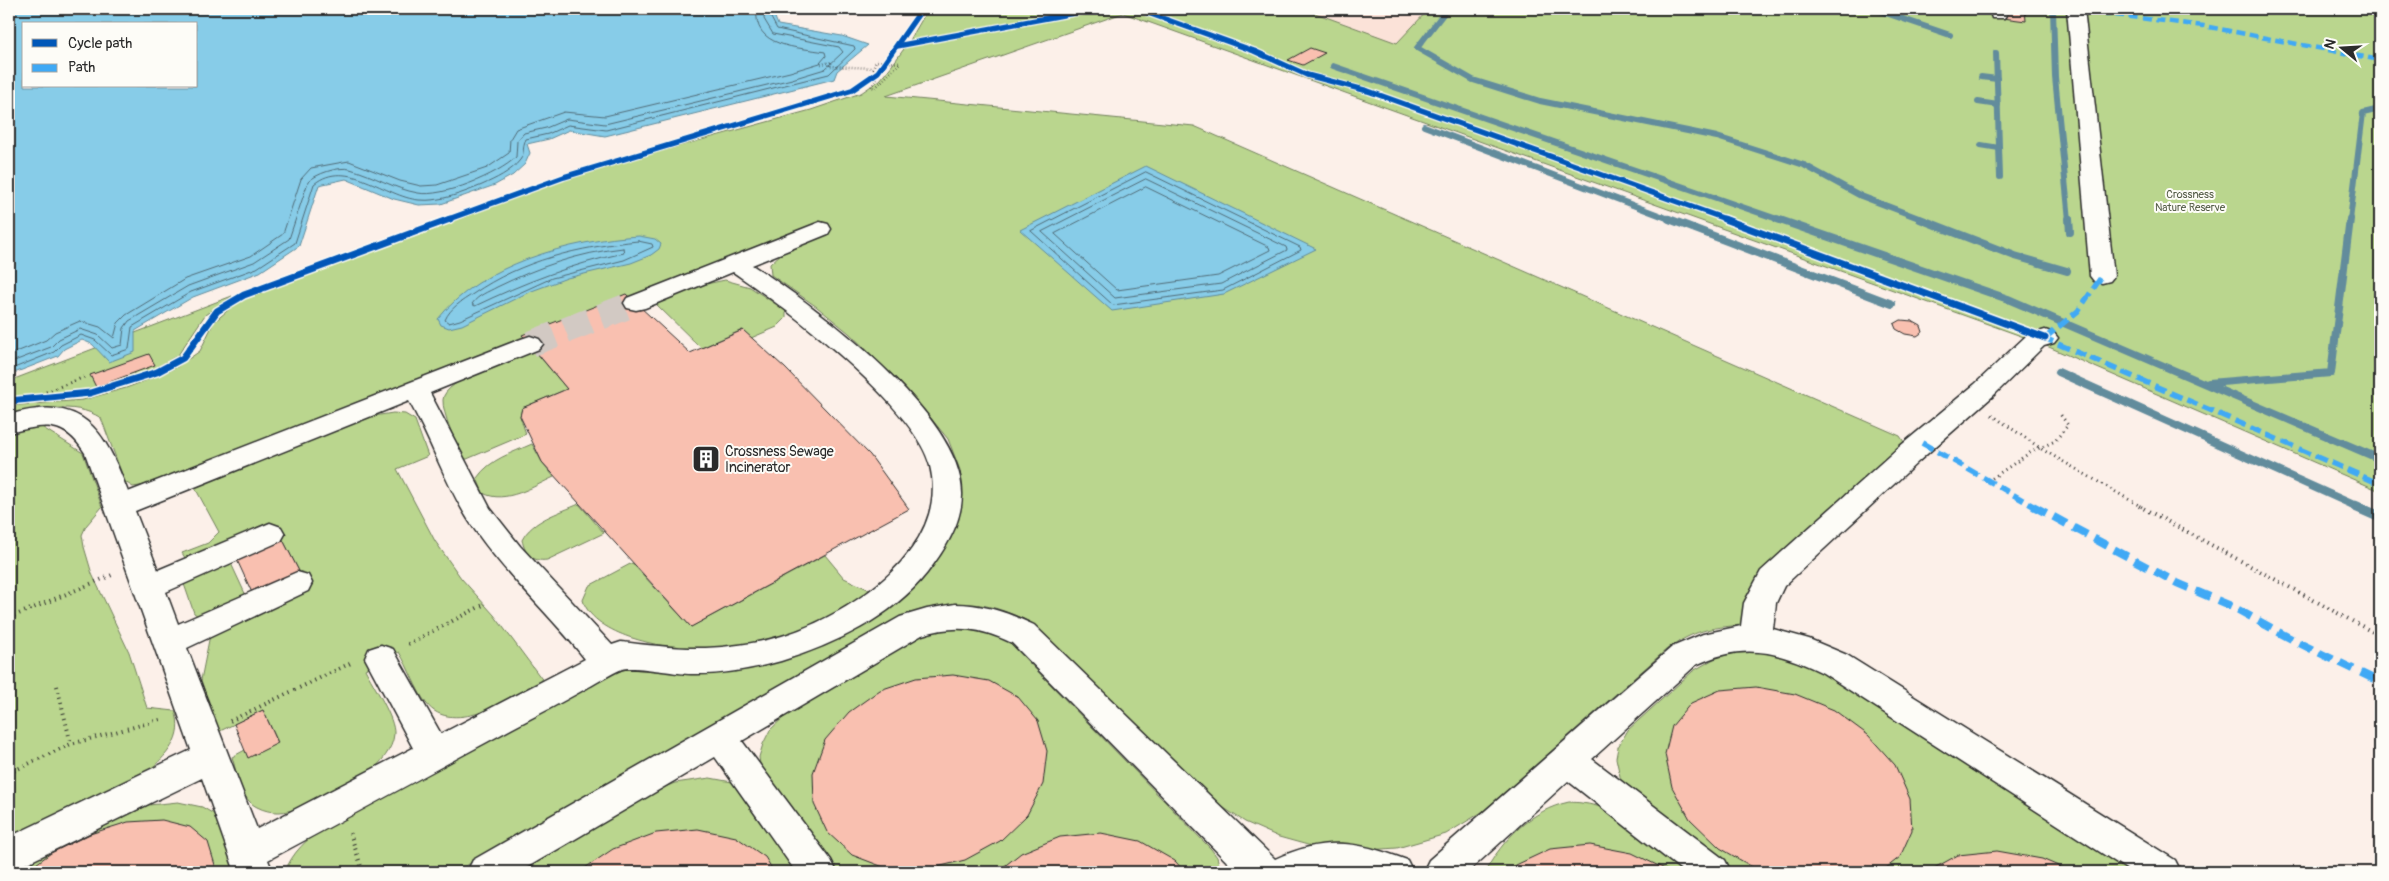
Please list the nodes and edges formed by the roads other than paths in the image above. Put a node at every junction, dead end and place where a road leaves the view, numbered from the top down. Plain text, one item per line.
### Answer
1 (2075, 9) edge
2 (820, 229) dead end
3 (734, 263) junction
4 (2102, 276) dead end
5 (636, 303) tunnel mouth
6 (2045, 338) dead end
7 (530, 344) tunnel mouth
8 (415, 390) junction
9 (9, 424) edge
10 (118, 506) junction
11 (270, 534) dead end
12 (144, 575) junction
13 (298, 584) dead end
14 (1756, 638) junction
15 (169, 642) junction
16 (381, 658) road end
17 (607, 662) junction
18 (203, 734) junction
19 (720, 737) junction
20 (434, 754) junction
21 (1569, 761) junction
22 (9, 855) edge
23 (250, 863) edge
24 (486, 872) edge
25 (818, 872) edge
26 (1262, 872) edge
27 (1287, 872) edge
28 (1394, 872) edge
29 (1442, 872) edge
30 (1712, 872) edge
31 (2162, 872) edge

1 - 4 lane
2 - 3 lane
3 - 5 lane
3 - 17 lane
6 - 14 lane
7 - 8 lane
8 - 10 lane
8 - 17 lane
9 - 10 lane
10 - 12 lane
11 - 12 lane
12 - 15 lane
13 - 15 lane
14 - 21 lane
14 - 31 lane
15 - 18 lane
16 - 20 lane
17 - 20 lane
18 - 22 lane
18 - 23 lane
19 - 24 lane
19 - 25 lane
19 - 26 lane
20 - 23 lane
21 - 29 lane
21 - 30 lane
27 - 28 lane

